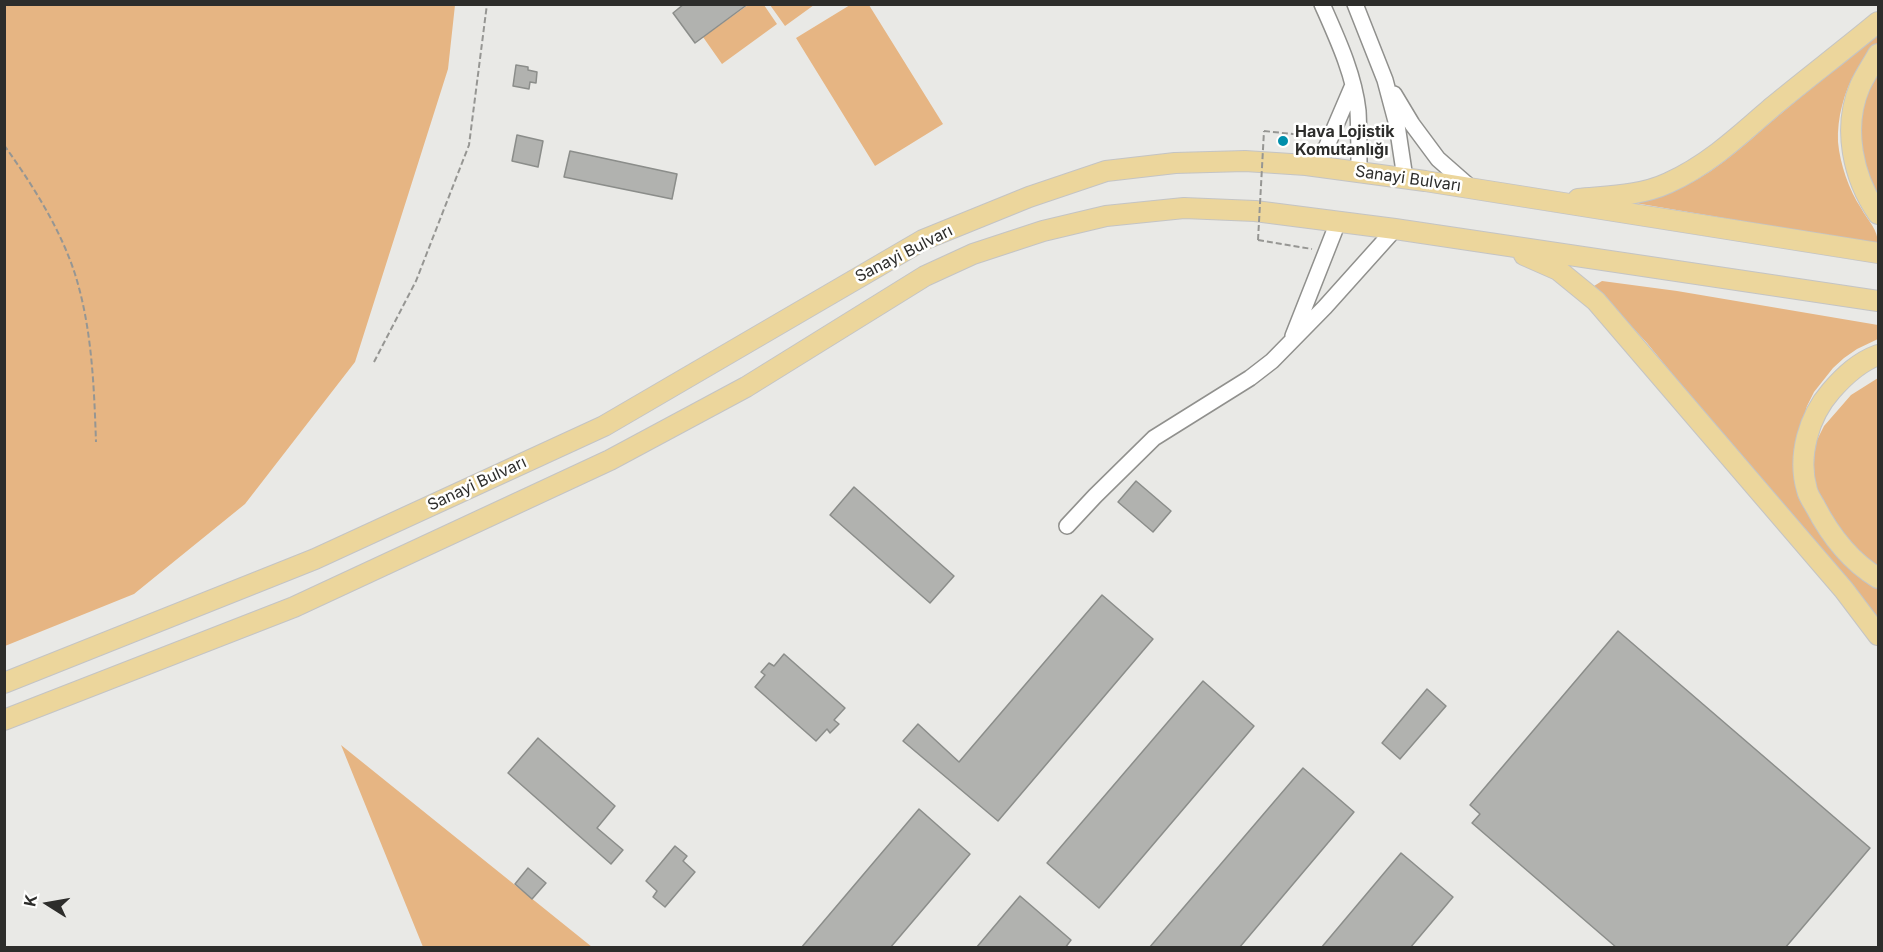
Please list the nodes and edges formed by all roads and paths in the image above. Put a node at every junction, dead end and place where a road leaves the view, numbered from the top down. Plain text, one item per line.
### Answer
1 (487, 4) edge
2 (1322, 4) edge
3 (1356, 4) edge
4 (1878, 22) edge
5 (1878, 54) edge
6 (1385, 81) junction
7 (1353, 85) junction
8 (1302, 135) dead end
9 (4, 145) edge
10 (1306, 165) junction
11 (1359, 172) junction
12 (1405, 178) junction
13 (1471, 188) junction
14 (1551, 202) junction
15 (1878, 214) edge
16 (1338, 222) junction
17 (1395, 229) junction
18 (1503, 245) junction
19 (1300, 246) dead end
20 (1878, 253) edge
21 (1878, 300) edge
22 (1291, 342) junction
23 (1878, 355) edge
24 (374, 362) dead end
25 (96, 442) dead end
26 (1067, 526) dead end
27 (1878, 578) edge
28 (1878, 635) edge
29 (4, 683) edge
30 (4, 720) edge

1 - 24 path
2 - 7 lane
3 - 6 lane
4 - 14 main road
5 - 15 main road
6 - 12 lane
6 - 13 lane
7 - 10 lane
7 - 11 lane
8 - 19 path, bridge
9 - 25 path
10 - 11 main road, Sanayi Bulvarı
10 - 29 main road, Sanayi Bulvarı
11 - 12 main road, Sanayi Bulvarı
12 - 13 main road, Sanayi Bulvarı
13 - 14 main road, Sanayi Bulvarı
14 - 20 main road, Sanayi Bulvarı
16 - 17 main road, Sanayi Bulvarı
16 - 22 lane
16 - 30 main road, Sanayi Bulvarı
17 - 18 main road, Sanayi Bulvarı
17 - 22 lane
18 - 21 main road, Sanayi Bulvarı
18 - 28 main road
22 - 26 lane
23 - 27 main road

